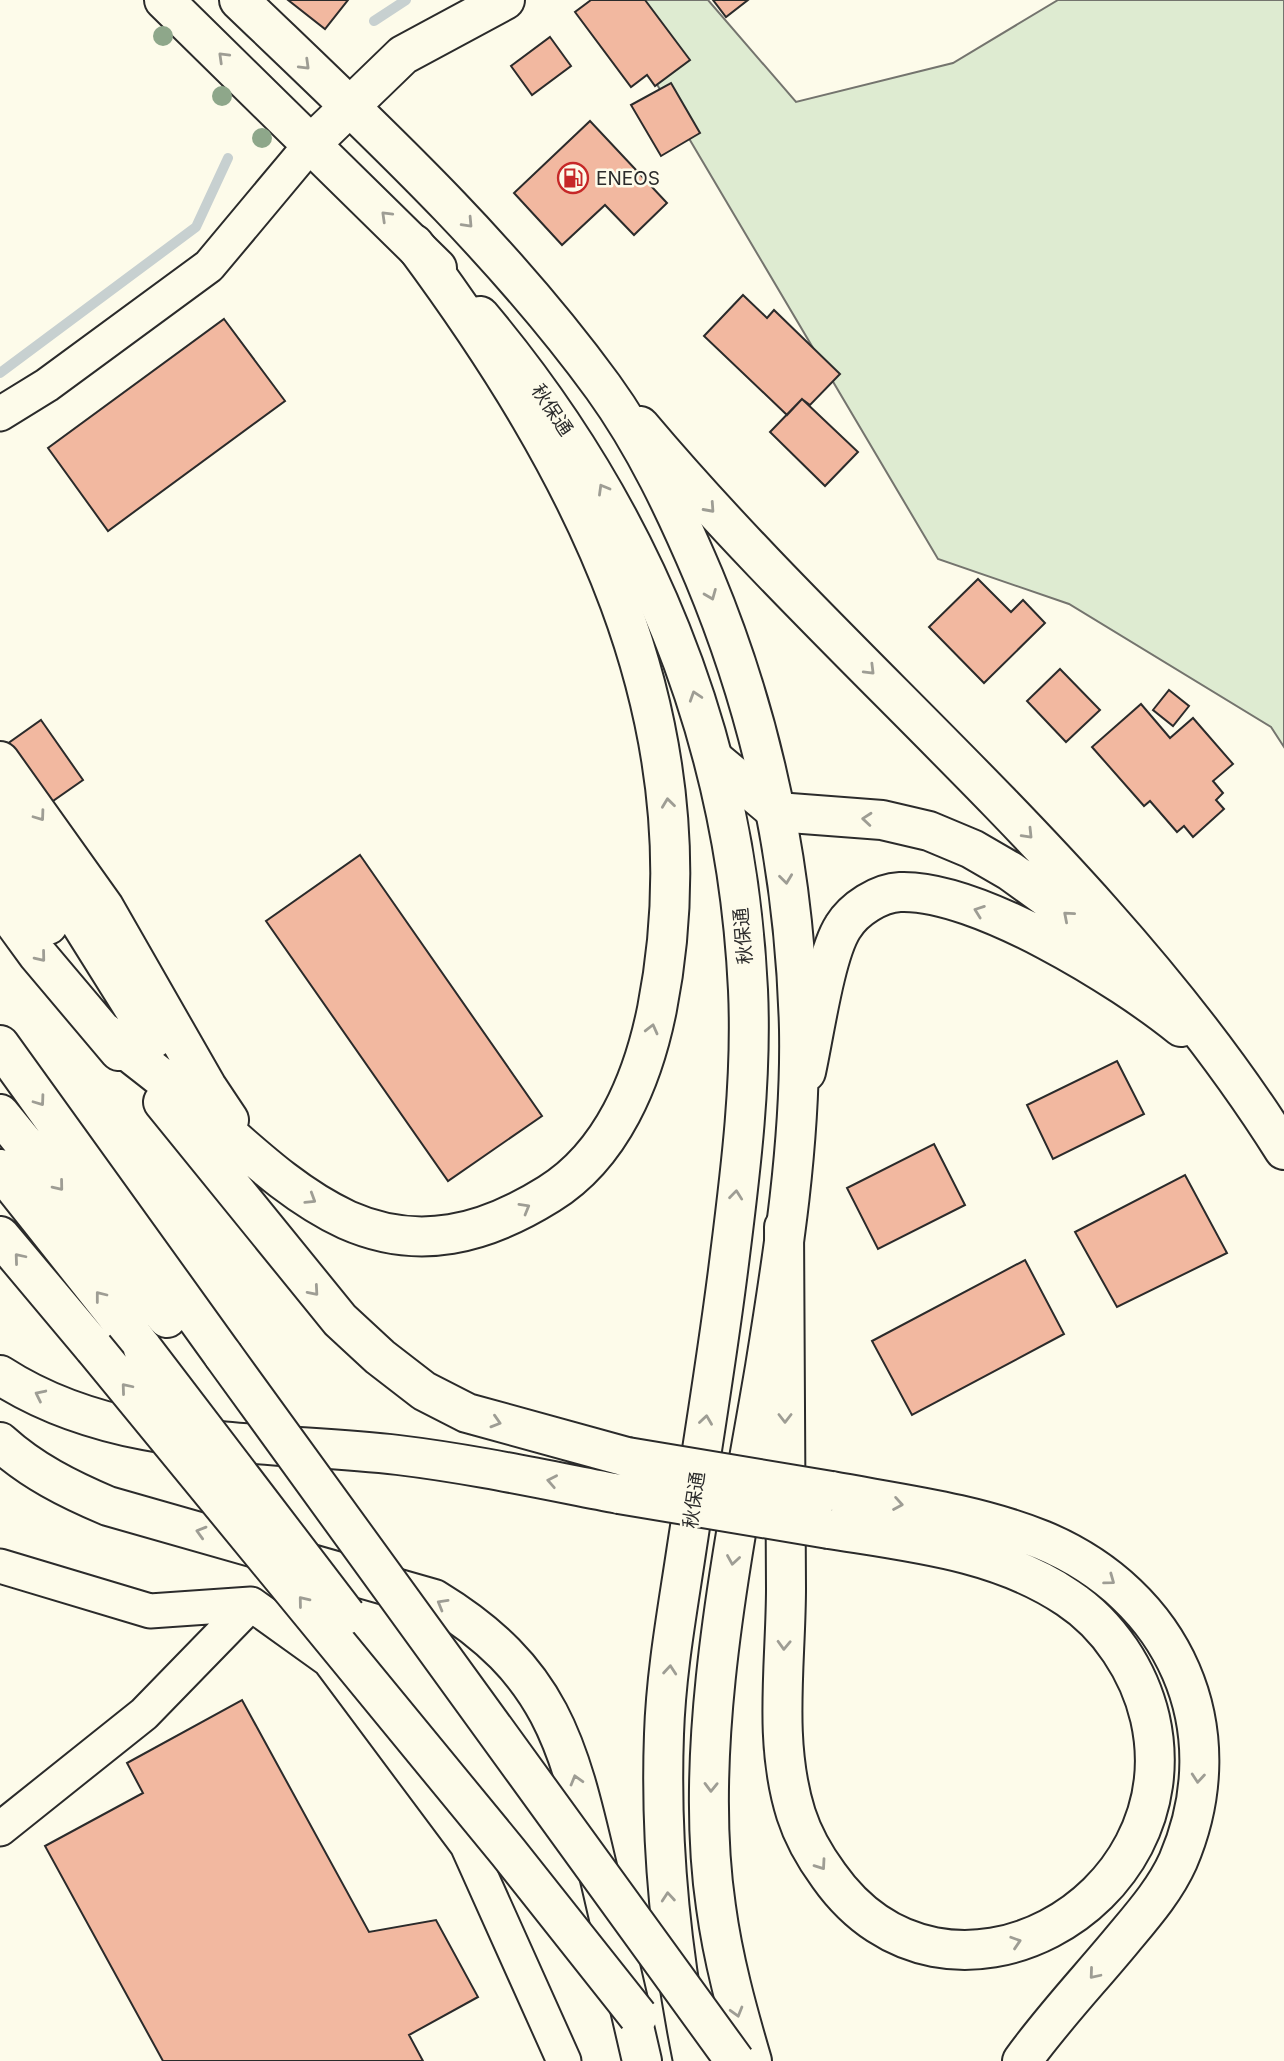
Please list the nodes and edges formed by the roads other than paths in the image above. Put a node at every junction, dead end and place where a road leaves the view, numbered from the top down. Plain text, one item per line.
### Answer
1 (164, 0) edge
2 (239, 0) edge
3 (505, 0) edge
4 (348, 107) junction
5 (312, 144) junction
6 (414, 244) junction
7 (555, 325) junction
8 (0, 414) edge
9 (0, 761) edge
10 (716, 761) junction
11 (0, 811) edge
12 (777, 812) junction
13 (0, 858) edge
14 (0, 903) edge
15 (158, 996) junction
16 (104, 1032) junction
17 (0, 1045) edge
18 (1204, 1047) junction
19 (193, 1103) junction
20 (1255, 1103) junction
21 (0, 1114) edge
22 (797, 1115) junction
23 (1284, 1150) edge
24 (256, 1159) junction
25 (0, 1169) edge
26 (243, 1198) junction
27 (784, 1227) junction
28 (0, 1236) edge
29 (210, 1354) junction
30 (0, 1375) edge
31 (0, 1442) edge
32 (0, 1566) edge
33 (251, 1604) junction
34 (0, 1829) edge
35 (638, 2016) junction
36 (564, 2061) edge
37 (642, 2061) edge
38 (670, 2061) edge
39 (693, 2061) edge
40 (735, 2061) edge
41 (752, 2061) edge
42 (1022, 2061) edge

5 -> 1 main road, 秋保通
2 -> 4 main road
3 - 4 main road
4 - 5 main road
4 -> 7 main road
6 -> 5 main road, 秋保通
5 - 8 street
10 -> 6 main road, 秋保通
24 -> 6 main road
7 -> 12 main road
7 -> 20 main road
9 -> 15 main road
10 - 12 main road
39 -> 10 main road, 秋保通
11 - 19 main road
18 -> 12 main road
12 -> 22 main road
13 - 19 main road
14 -> 16 main road
15 - 19 main road
15 - 24 main road
16 - 19 main road
16 - 26 main road
17 -> 29 main road
18 - 20 main road
18 -> 22 main road
19 - 24 main road
19 - 26 main road
20 - 23 main road
21 -> 29 main road
22 - 27 main road
35 -> 25 main road, bridge
26 -> 42 main road, bridge
27 -> 30 main road, bridge
27 -> 41 main road
35 -> 28 main road, bridge
29 - 40 main road, bridge
37 -> 31 main road
32 - 33 street
33 - 34 street
33 - 36 street
35 - 38 main road

